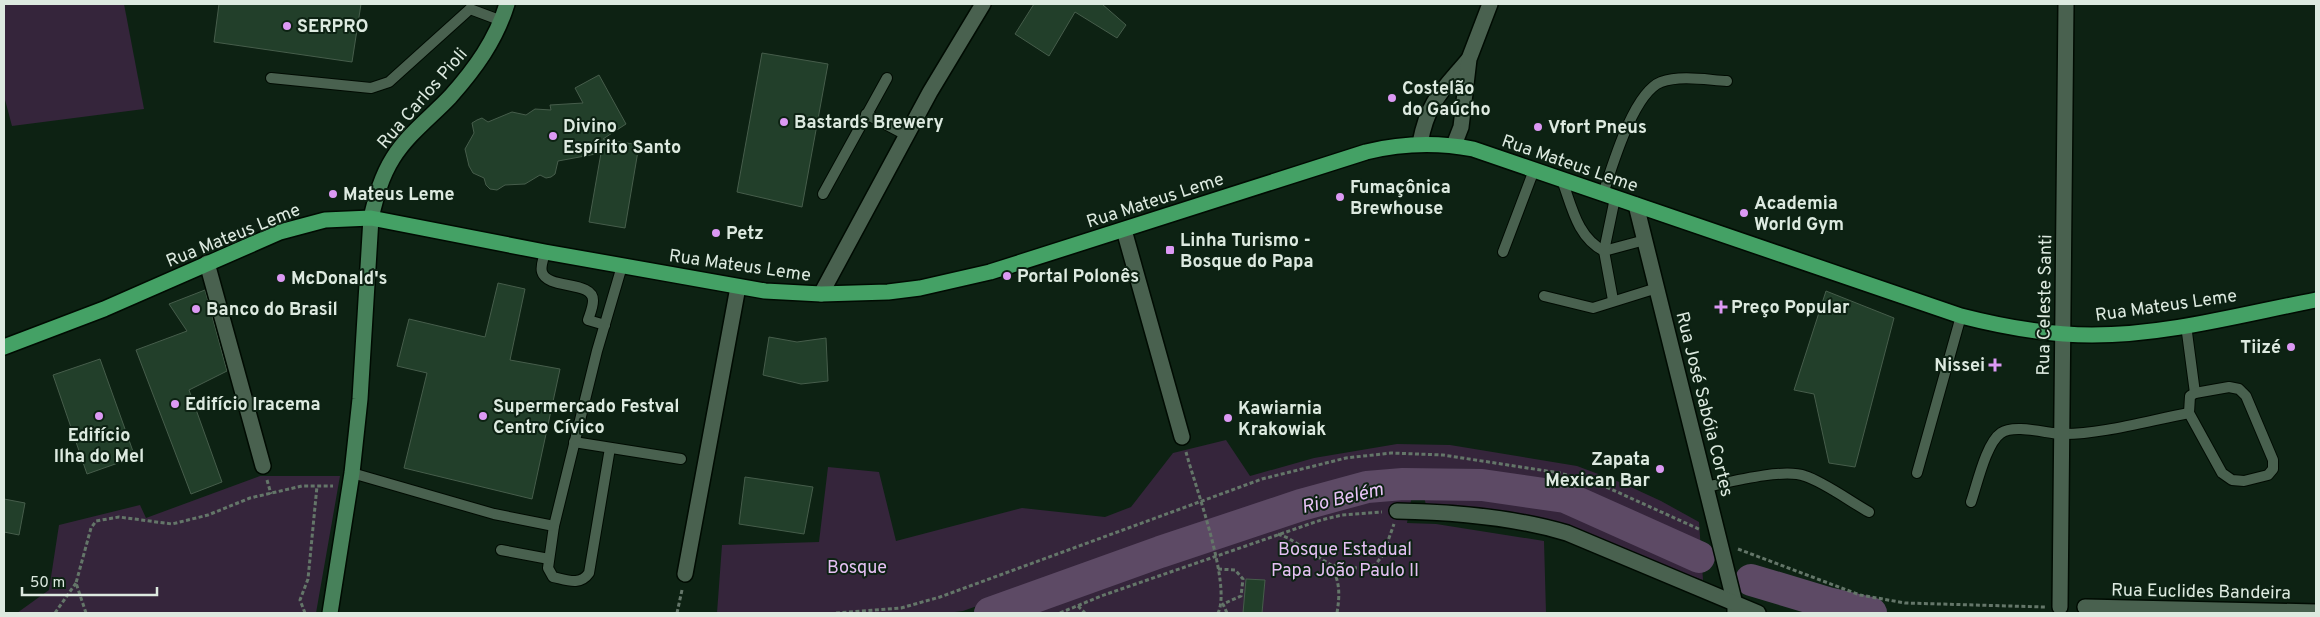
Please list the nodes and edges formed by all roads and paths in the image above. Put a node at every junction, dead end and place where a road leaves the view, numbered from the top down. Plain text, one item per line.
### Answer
1 (507, 4) edge
2 (983, 4) edge
3 (1490, 4) edge
4 (2066, 4) edge
5 (469, 6) edge
6 (502, 21) junction
7 (1469, 59) junction
8 (271, 78) dead end
9 (886, 78) dead end
10 (1727, 82) dead end
11 (866, 114) junction
12 (906, 135) junction
13 (1420, 143) junction
14 (1454, 145) junction
15 (1534, 170) junction
16 (1562, 180) junction
17 (823, 194) dead end
18 (1609, 196) junction
19 (1636, 205) junction
20 (371, 218) junction
21 (1124, 230) junction
22 (1645, 240) junction
23 (1604, 251) junction
24 (545, 252) junction
25 (1503, 252) dead end
26 (207, 263) junction
27 (622, 266) junction
28 (738, 286) junction
29 (1657, 288) junction
30 (821, 294) junction
31 (1544, 296) dead end
32 (1613, 300) junction
33 (2316, 300) edge
34 (1961, 316) junction
35 (605, 325) junction
36 (2186, 325) junction
37 (2063, 334) junction
38 (4, 347) edge
39 (2195, 393) junction
40 (2189, 413) junction
41 (2062, 434) junction
42 (1182, 437) joint
43 (574, 442) junction
44 (610, 448) junction
45 (681, 459) dead end
46 (264, 466) dead end
47 (352, 473) junction
48 (1917, 473) dead end
49 (317, 486) junction
50 (333, 486) dead end
51 (1706, 487) junction
52 (1199, 501) junction
53 (1971, 502) dead end
54 (1398, 511) junction
55 (1869, 512) dead end
56 (554, 526) junction
57 (1703, 531) dead end
58 (1278, 534) junction
59 (501, 550) dead end
60 (1216, 555) junction
61 (1752, 556) dead end
62 (549, 559) junction
63 (1331, 565) junction
64 (1218, 569) junction
65 (684, 574) joint
66 (76, 583) junction
67 (1222, 604) junction
68 (1078, 606) junction
69 (2060, 607) joint
70 (2085, 607) dead end
71 (1735, 609) edge
72 (2316, 612) edge
73 (55, 613) edge
74 (86, 613) edge
75 (305, 613) edge
76 (330, 613) edge
77 (677, 613) edge
78 (836, 613) edge
79 (1060, 613) edge
80 (1085, 613) edge
81 (1218, 613) edge
82 (1227, 613) edge
83 (1336, 613) edge
84 (1758, 613) edge

1 - 6 main road, Rua Carlos Pioli
2 - 12 street
3 - 7 street
4 - 37 street, Rua Celeste Santi
5 - 6 lane
5 - 8 lane
6 - 20 main road, Rua Carlos Pioli
7 - 13 street
7 - 14 street
9 - 11 lane
10 - 18 lane
11 - 12 lane
11 - 17 lane
12 - 30 street
13 - 14 main road, Rua Mateus Leme
13 - 21 main road, Rua Mateus Leme
14 - 15 main road, Rua Mateus Leme
15 - 16 main road, Rua Mateus Leme
15 - 25 lane
16 - 18 main road, Rua Mateus Leme
16 - 23 lane
18 - 19 main road, Rua Mateus Leme
18 - 23 lane
19 - 22 street, Rua José Sabóia Cortes
19 - 34 main road, Rua Mateus Leme
20 - 24 main road, Rua Mateus Leme
20 - 26 main road, Rua Mateus Leme
20 - 47 main road, Rua Carlos Pioli
21 - 30 main road, Rua Mateus Leme
21 - 42 street
22 - 23 lane
22 - 29 street, Rua José Sabóia Cortes
23 - 32 lane
24 - 27 main road, Rua Mateus Leme
24 - 35 lane
26 - 38 main road, Rua Mateus Leme
26 - 46 street
27 - 28 main road, Rua Mateus Leme
27 - 35 lane
28 - 30 main road, Rua Mateus Leme
28 - 65 street
29 - 32 lane
29 - 51 street, Rua José Sabóia Cortes
31 - 32 lane
33 - 36 main road, Rua Mateus Leme
34 - 37 main road, Rua Mateus Leme
34 - 48 lane
35 - 43 lane
36 - 37 main road, Rua Mateus Leme
36 - 39 lane
37 - 41 street, Rua Celeste Santi
39 - 40 lane
39 - 40 lane
40 - 41 lane
41 - 53 lane
41 - 69 street, Rua Celeste Santi
42 - 52 path
43 - 44 lane
43 - 56 lane
44 - 45 lane
44 - 62 lane
47 - 56 lane
47 - 76 main road, Rua Carlos Pioli
49 - 50 path
49 - 66 path
49 - 75 path
51 - 55 lane
51 - 71 street, Rua José Sabóia Cortes
52 - 57 path
52 - 60 path
52 - 78 path
54 - 58 path
54 - 63 path
54 - 71 street
56 - 62 lane
58 - 60 path
58 - 63 path
59 - 62 lane
60 - 64 path
60 - 68 path
61 - 69 path
63 - 83 path
64 - 67 path
64 - 67 path
65 - 77 path
66 - 73 path
66 - 74 path
67 - 81 path
67 - 82 path
68 - 79 path
68 - 80 path
70 - 72 street, Rua Euclides Bandeira
71 - 84 street

